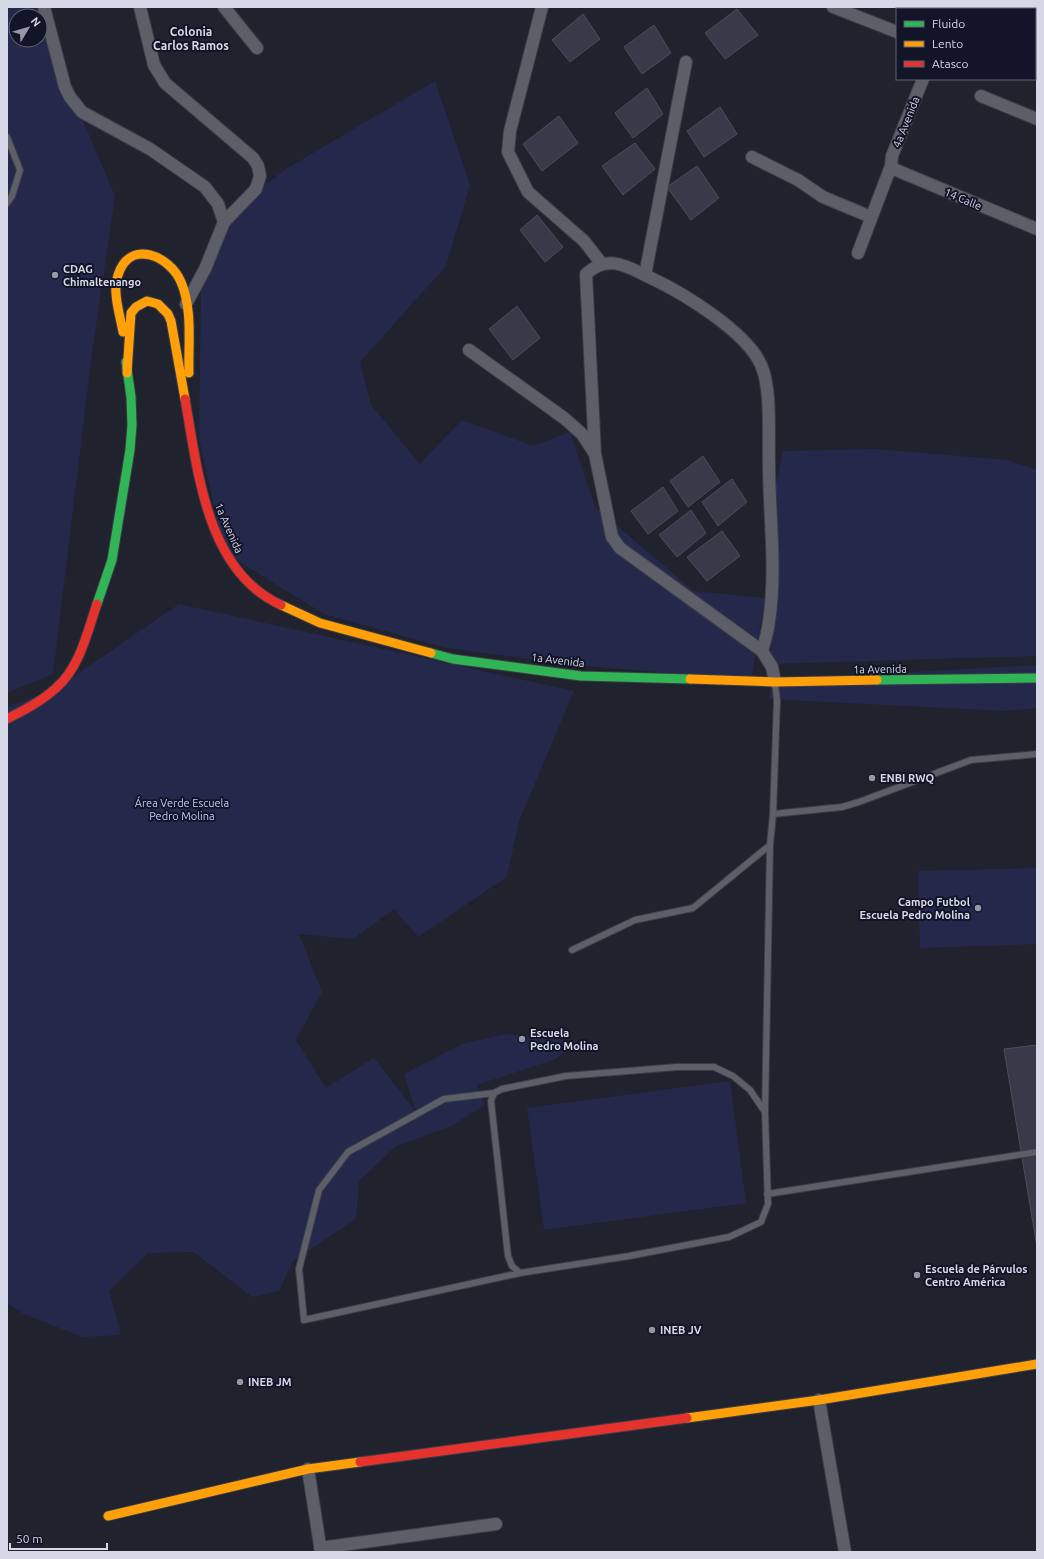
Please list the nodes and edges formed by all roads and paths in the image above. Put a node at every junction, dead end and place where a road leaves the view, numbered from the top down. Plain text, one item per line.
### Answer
1 (44, 7) edge
2 (140, 7) edge
3 (224, 7) edge
4 (542, 7) edge
5 (833, 7) edge
6 (896, 32) edge
7 (257, 48) dead end
8 (686, 62) dead end
9 (923, 80) edge
10 (981, 96) dead end
11 (1037, 119) edge
12 (7, 137) edge
13 (752, 157) dead end
14 (891, 166) junction
15 (7, 203) edge
16 (871, 217) junction
17 (224, 222) junction
18 (1037, 229) edge
19 (858, 252) dead end
20 (602, 264) junction
21 (645, 275) junction
22 (186, 304) junction
23 (469, 350) dead end
24 (127, 373) junction
25 (192, 440) junction
26 (595, 454) junction
27 (762, 651) junction
28 (1037, 678) edge
29 (776, 682) junction
30 (7, 719) edge
31 (1037, 754) edge
32 (773, 814) junction
33 (770, 845) junction
34 (572, 950) dead end
35 (494, 1093) junction
36 (765, 1112) junction
37 (1037, 1152) edge
38 (767, 1194) junction
39 (520, 1273) junction
40 (1037, 1364) edge
41 (819, 1400) junction
42 (308, 1469) junction
43 (108, 1516) dead end
44 (496, 1524) dead end
45 (321, 1550) edge
46 (845, 1552) edge

1 - 17 street
2 - 17 street
3 - 7 street
4 - 20 street
5 - 6 street
8 - 21 street
9 - 14 street, 4a Avenida
10 - 11 street
12 - 15 lane
13 - 16 street
14 - 16 street, 4a Avenida
14 - 18 street, 14 Calle
16 - 19 street, 4a Avenida
17 - 22 street
20 - 21 street
20 - 26 street
21 - 27 street
22 - 24 main road, 1a Avenida
22 - 25 main road, 1a Avenida
23 - 26 street
24 - 25 main road, 1a Avenida
24 - 30 main road, 1a Avenida
25 - 29 main road, 1a Avenida
26 - 27 street
27 - 29 street
28 - 29 main road, 1a Avenida
29 - 32 lane
31 - 32 lane
32 - 33 lane
33 - 34 lane
33 - 36 lane
35 - 36 lane
35 - 39 lane
35 - 39 lane
36 - 38 lane
37 - 38 lane
38 - 39 lane
40 - 41 main road
41 - 42 main road
41 - 46 street
42 - 43 main road
42 - 45 street
44 - 45 street

